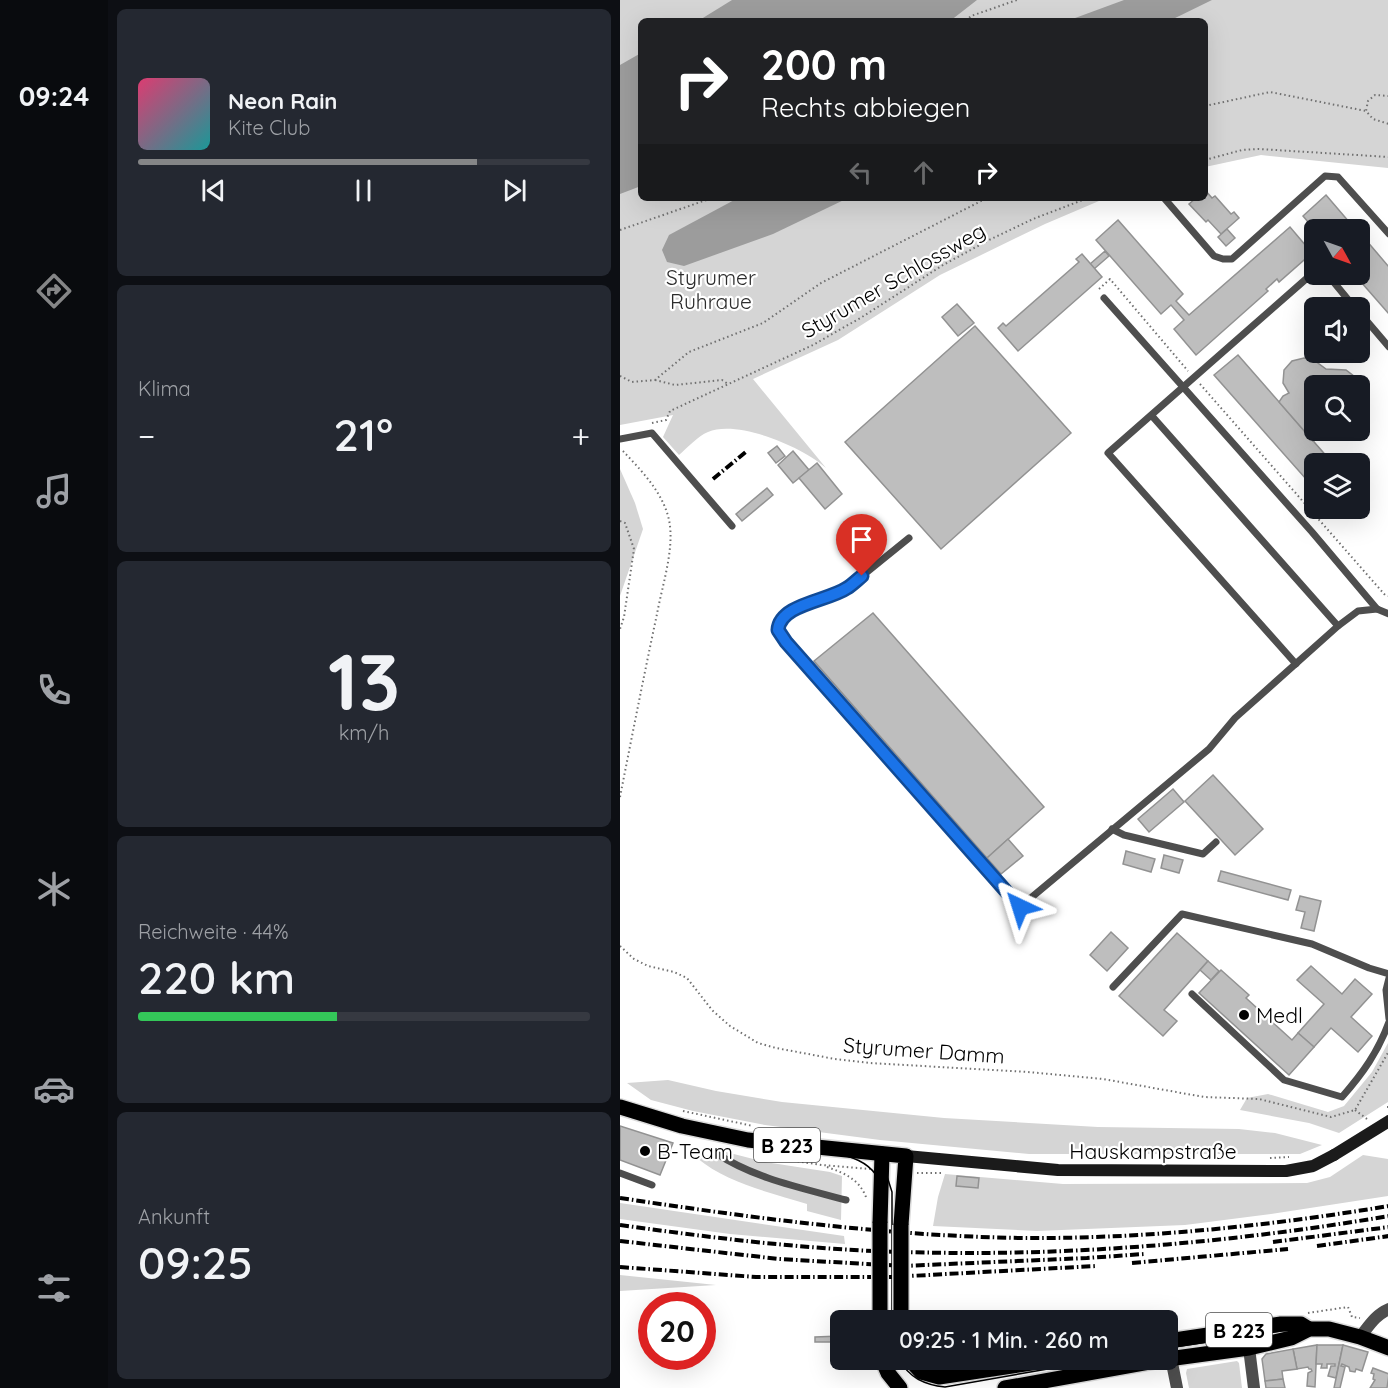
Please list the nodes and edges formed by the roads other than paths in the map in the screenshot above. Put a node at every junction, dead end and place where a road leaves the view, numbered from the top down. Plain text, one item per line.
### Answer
1 (1167, 201) edge
2 (1388, 234) edge
3 (1304, 281) edge
4 (1336, 285) edge
5 (1346, 297) edge
6 (1104, 298) road end
7 (1370, 325) edge
8 (1388, 347) edge
9 (1183, 387) junction
10 (1152, 416) junction
11 (620, 439) edge
12 (732, 526) dead end
13 (909, 538) dead end
14 (1377, 609) junction
15 (1388, 614) edge
16 (1338, 626) junction
17 (1296, 664) junction
18 (1112, 829) junction
19 (1216, 842) dead end
20 (1388, 974) edge
21 (1388, 978) edge
22 (1113, 987) dead end
23 (1192, 994) dead end
24 (1388, 1021) edge
25 (620, 1107) edge
26 (1388, 1121) edge
27 (716, 1153) dead end
28 (894, 1155) junction
29 (620, 1173) edge
30 (652, 1185) dead end
31 (845, 1200) dead end
32 (1388, 1309) edge
33 (880, 1310) edge
34 (901, 1310) edge
35 (1307, 1322) junction
36 (1360, 1337) junction
37 (1178, 1339) edge
38 (1249, 1347) junction
39 (1388, 1348) edge
40 (1178, 1358) edge
41 (886, 1370) edge
42 (920, 1370) edge
43 (985, 1370) edge
44 (1106, 1370) edge
45 (1172, 1370) edge
46 (900, 1388) edge
47 (1005, 1388) edge
48 (1178, 1388) edge
49 (1254, 1388) edge

1 - 2 lane
3 - 9 lane
4 - 5 lane
6 - 9 lane
7 - 8 lane
9 - 10 lane
9 - 14 lane
10 - 16 lane
10 - 17 lane
11 - 12 lane
13 - 18 lane
14 - 15 lane
14 - 16 lane
16 - 17 lane
17 - 18 lane
18 - 19 lane
20 - 22 lane
21 - 24 lane
23 - 24 lane
25 - 28 main road, B 223
26 - 28 main road, Hauskampstraße, bridge
27 - 31 lane
28 - 33 main road, bridge
28 - 34 main road, bridge
29 - 30 lane
32 - 36 street
35 - 36 main road, B 223
35 - 37 main road, B 223
35 - 38 main road, B 223
36 - 39 main road, B 223
38 - 40 main road, B 223
38 - 49 street
41 - 46 main road
42 - 43 main road
44 - 47 main road, B 223
45 - 48 street

